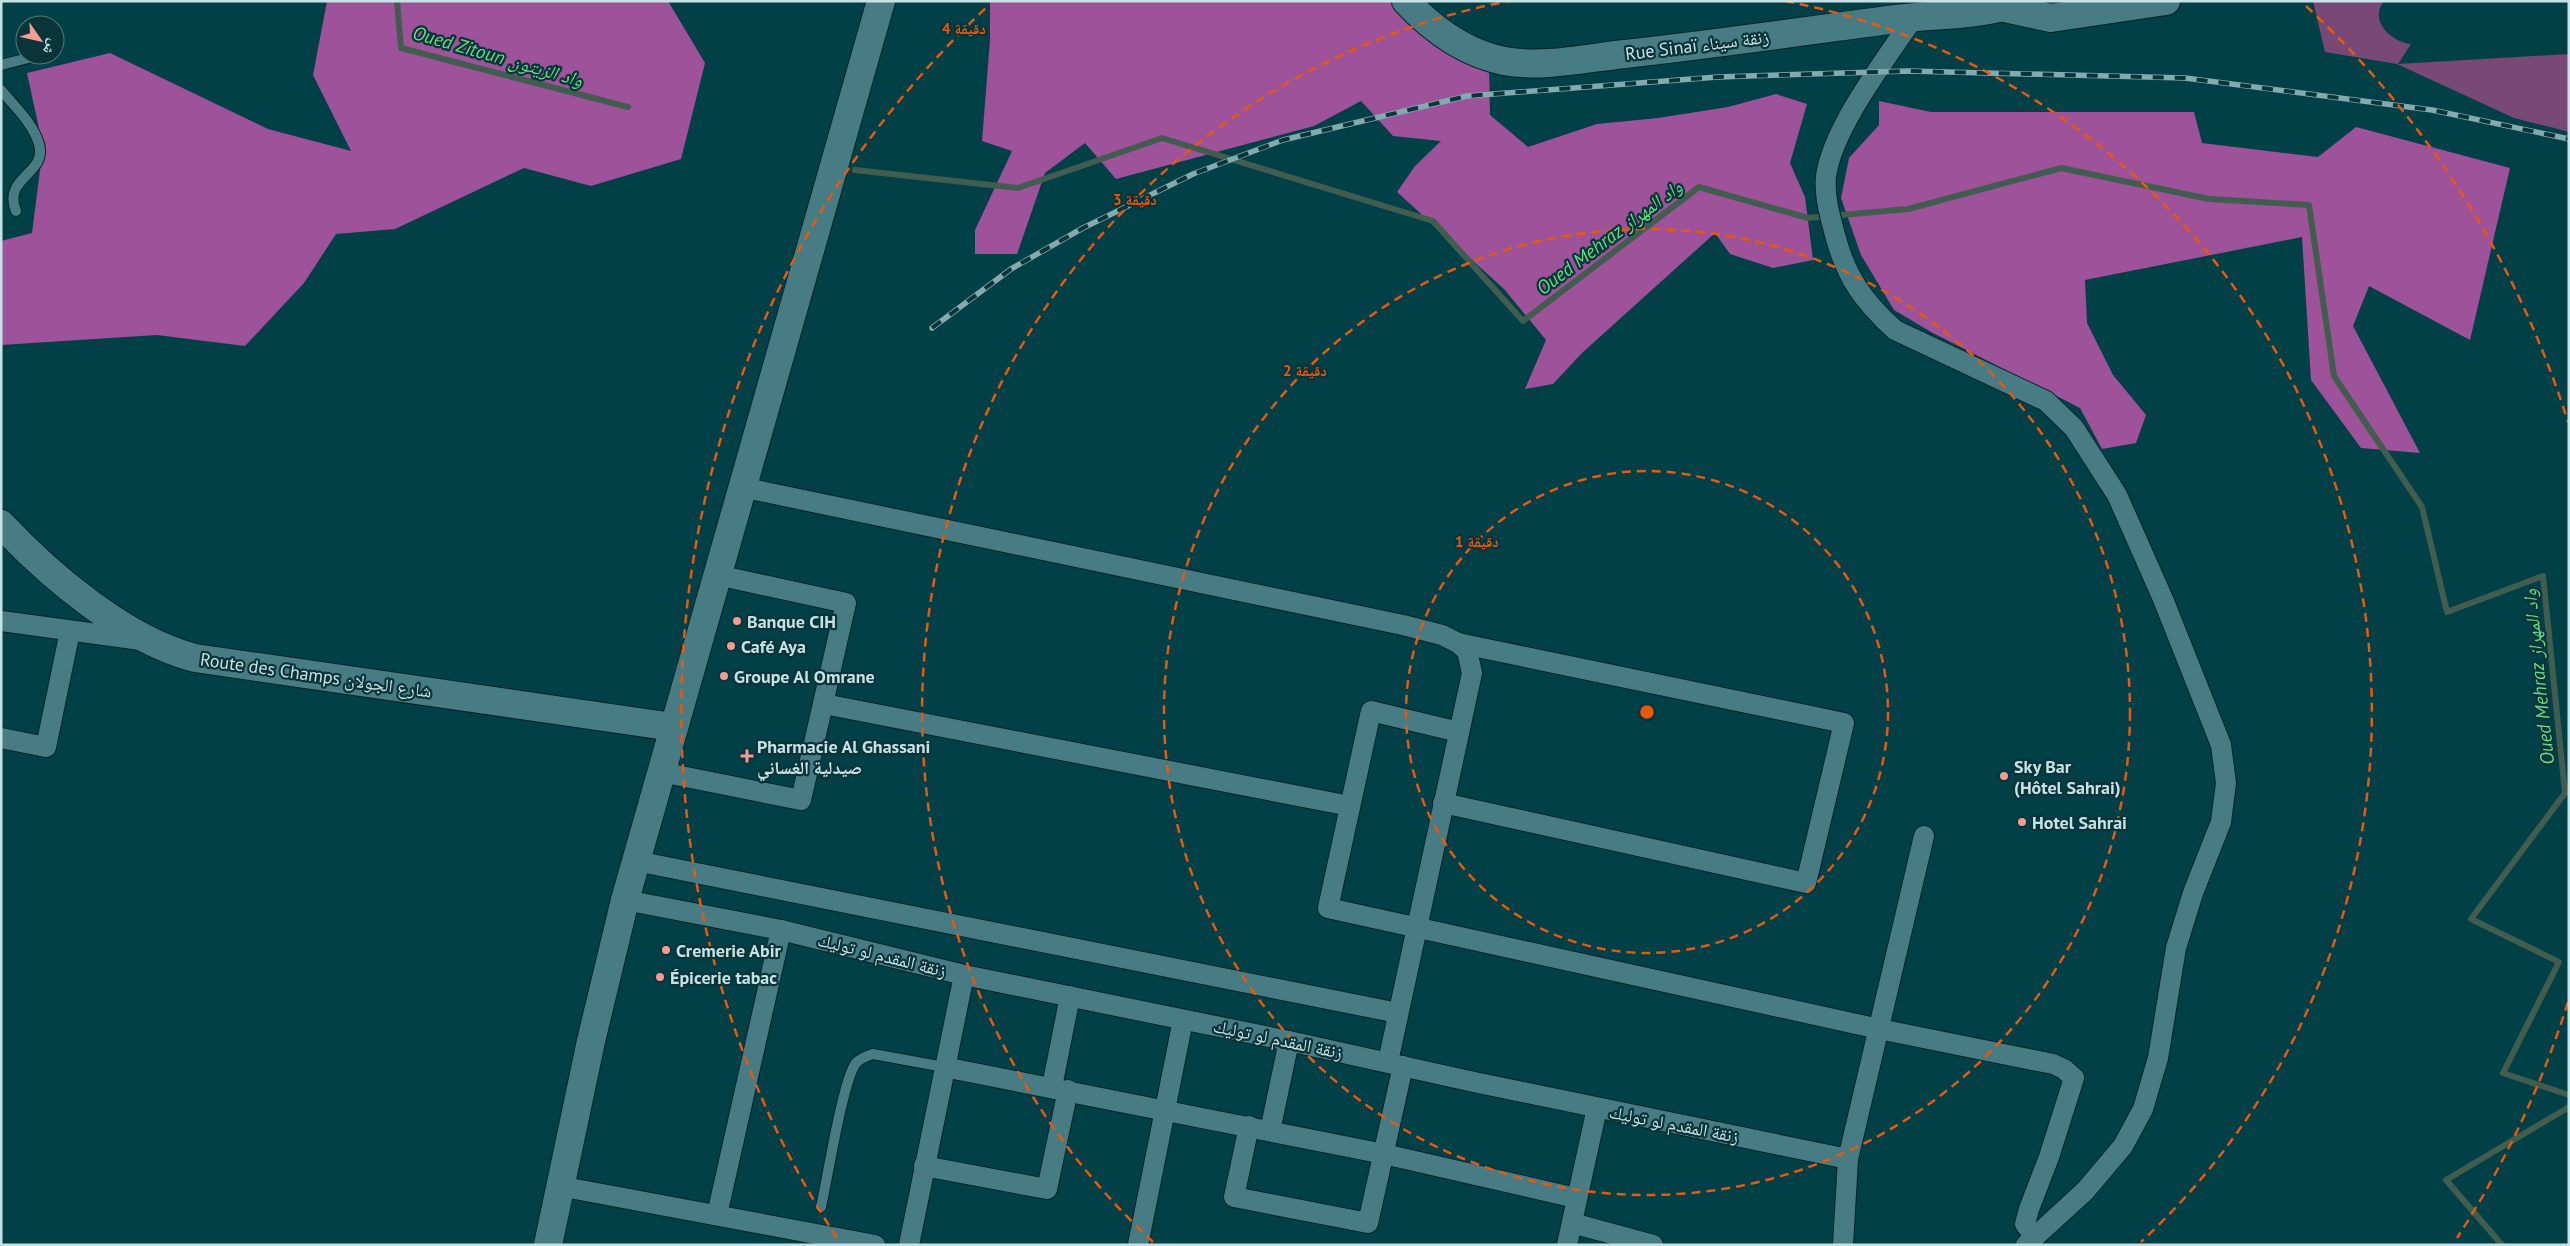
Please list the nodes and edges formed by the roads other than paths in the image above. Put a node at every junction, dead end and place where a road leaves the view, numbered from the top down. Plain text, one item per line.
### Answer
1 (880, 1) edge
2 (1406, 1) edge
3 (2166, 1) edge
4 (2014, 5) edge
5 (1914, 17) junction
6 (15, 61) edge
7 (1, 65) edge
8 (1, 90) edge
9 (16, 211) dead end
10 (741, 487) junction
11 (1, 524) edge
12 (717, 575) junction
13 (1, 621) edge
14 (70, 631) junction
15 (150, 641) junction
16 (1458, 644) junction
17 (824, 704) junction
18 (673, 727) junction
19 (1459, 732) junction
20 (1, 738) edge
21 (661, 772) junction
22 (1444, 803) junction
23 (1350, 806) junction
24 (1924, 836) dead end
25 (636, 861) junction
26 (625, 900) junction
27 (1417, 926) junction
28 (781, 930) junction
29 (964, 975) junction
30 (1070, 996) junction
31 (1398, 1013) junction
32 (1184, 1020) junction
33 (1879, 1029) junction
34 (1289, 1041) junction
35 (1396, 1064) junction
36 (944, 1067) junction
37 (1060, 1089) junction
38 (1597, 1108) junction
39 (1165, 1110) junction
40 (1249, 1126) junction
41 (1270, 1131) junction
42 (1384, 1154) junction
43 (1848, 1159) junction
44 (924, 1166) junction
45 (559, 1186) junction
46 (1576, 1198) junction
47 (821, 1207) dead end
48 (717, 1215) junction
49 (1572, 1223) junction
50 (2031, 1241) edge
51 (849, 1242) edge
52 (548, 1245) edge
53 (875, 1245) edge
54 (909, 1245) edge
55 (1138, 1245) edge
56 (1567, 1245) edge
57 (1653, 1245) edge
58 (1843, 1245) edge

1 - 10 street
2 - 5 street, Rue Sinaï زنقة سيناء
3 - 4 street, Rue Sinaï زنقة سيناء
4 - 5 street, Rue Sinaï زنقة سيناء
5 - 50 street
6 - 7 lane
8 - 9 lane
10 - 12 street
10 - 16 street
11 - 15 street, Route des Champs شارع الجولان
12 - 17 street
12 - 18 street
13 - 14 street
14 - 15 street
14 - 20 street
15 - 18 street, Route des Champs شارع الجولان
16 - 19 street
16 - 22 street
17 - 21 street
17 - 23 street
18 - 21 street
19 - 22 street
19 - 23 street
21 - 25 street
22 - 27 street
23 - 27 street
24 - 33 street
25 - 26 street
25 - 31 street
26 - 28 street, زنقة المقدم لو توليك
26 - 45 street
27 - 31 street
27 - 33 street
28 - 29 street, زنقة المقدم لو توليك
28 - 48 street
29 - 30 street, زنقة المقدم لو توليك
29 - 36 street
30 - 32 street, زنقة المقدم لو توليك
30 - 37 street
31 - 35 street
32 - 34 street, زنقة المقدم لو توليك
32 - 39 street
33 - 43 street
33 - 50 street
34 - 35 street, زنقة المقدم لو توليك
34 - 41 street
35 - 38 street, زنقة المقدم لو توليك
35 - 42 street
36 - 37 street
36 - 44 street
36 - 47 lane
37 - 39 street
37 - 44 street
38 - 43 street, زنقة المقدم لو توليك
38 - 46 street
39 - 40 street
39 - 55 street
40 - 41 street
40 - 42 street
41 - 42 street
42 - 46 street
43 - 58 street
44 - 54 street
45 - 48 street
45 - 52 street
46 - 49 street
48 - 51 street
49 - 56 street
49 - 57 street
51 - 53 street

